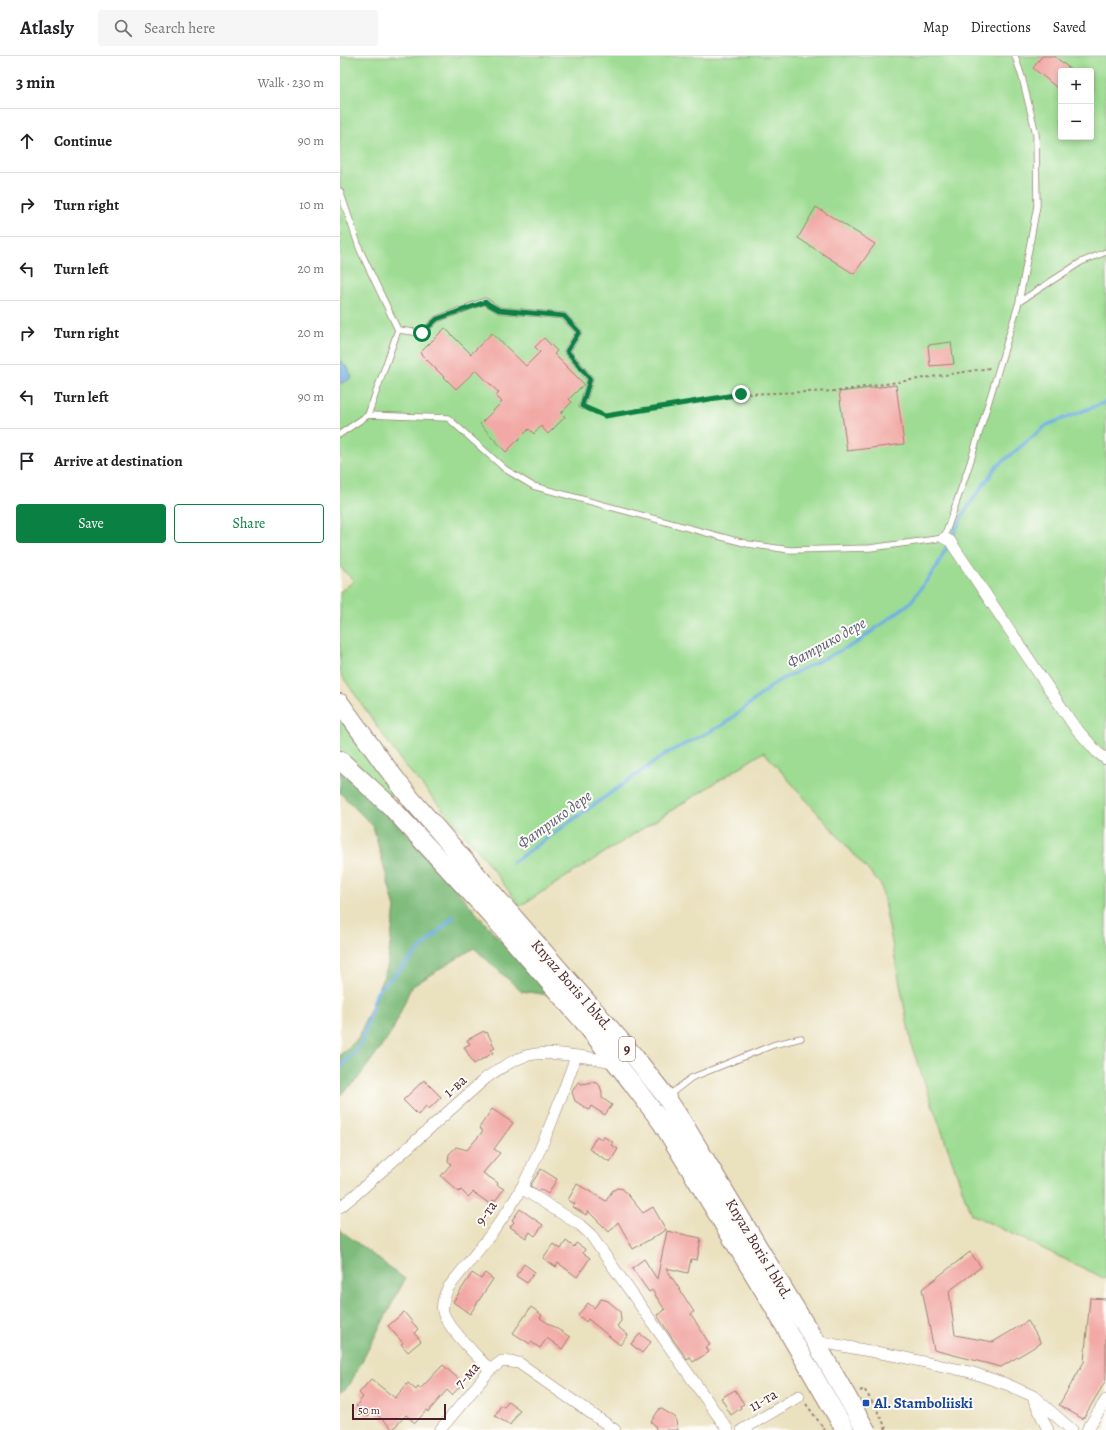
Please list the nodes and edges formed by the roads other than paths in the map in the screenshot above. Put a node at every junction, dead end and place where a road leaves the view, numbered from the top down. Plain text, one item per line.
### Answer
1 (1015, 56) edge
2 (340, 192) edge
3 (1106, 252) edge
4 (1019, 302) junction
5 (398, 330) junction
6 (582, 406) road end
7 (368, 415) junction
8 (340, 434) edge
9 (944, 538) junction
10 (340, 703) edge
11 (1106, 759) edge
12 (340, 760) edge
13 (801, 1038) dead end
14 (576, 1056) junction
15 (617, 1063) junction
16 (666, 1097) junction
17 (521, 1188) junction
18 (340, 1207) edge
19 (815, 1341) junction
20 (490, 1370) junction
21 (799, 1396) road end
22 (1033, 1396) junction
23 (1106, 1400) edge
24 (440, 1430) edge
25 (615, 1430) edge
26 (728, 1430) edge
27 (742, 1430) edge
28 (845, 1430) edge
29 (866, 1430) edge
30 (1048, 1430) edge
31 (1072, 1430) edge
32 (1087, 1430) edge

1 - 4 lane
2 - 5 lane
3 - 4 lane
4 - 9 lane
5 - 6 lane
5 - 7 lane
7 - 8 lane
7 - 9 lane
9 - 11 street
10 - 16 highway, Knyaz Boris I blvd. / 9
12 - 15 highway, Knyaz Boris I blvd. / 9
13 - 16 lane
14 - 15 street, 1-ва
14 - 17 street, 9-та
14 - 18 street, 1-ва
15 - 28 highway, Knyaz Boris I blvd. / 9
16 - 19 highway, Knyaz Boris I blvd. / 9
17 - 20 street, 9-та
17 - 26 street
19 - 22 street
19 - 29 highway, Knyaz Boris I blvd. / 9
20 - 24 street, 7-ма
20 - 25 street, 7-ма
21 - 27 street, 11-та
22 - 30 street
22 - 31 street
23 - 32 street

